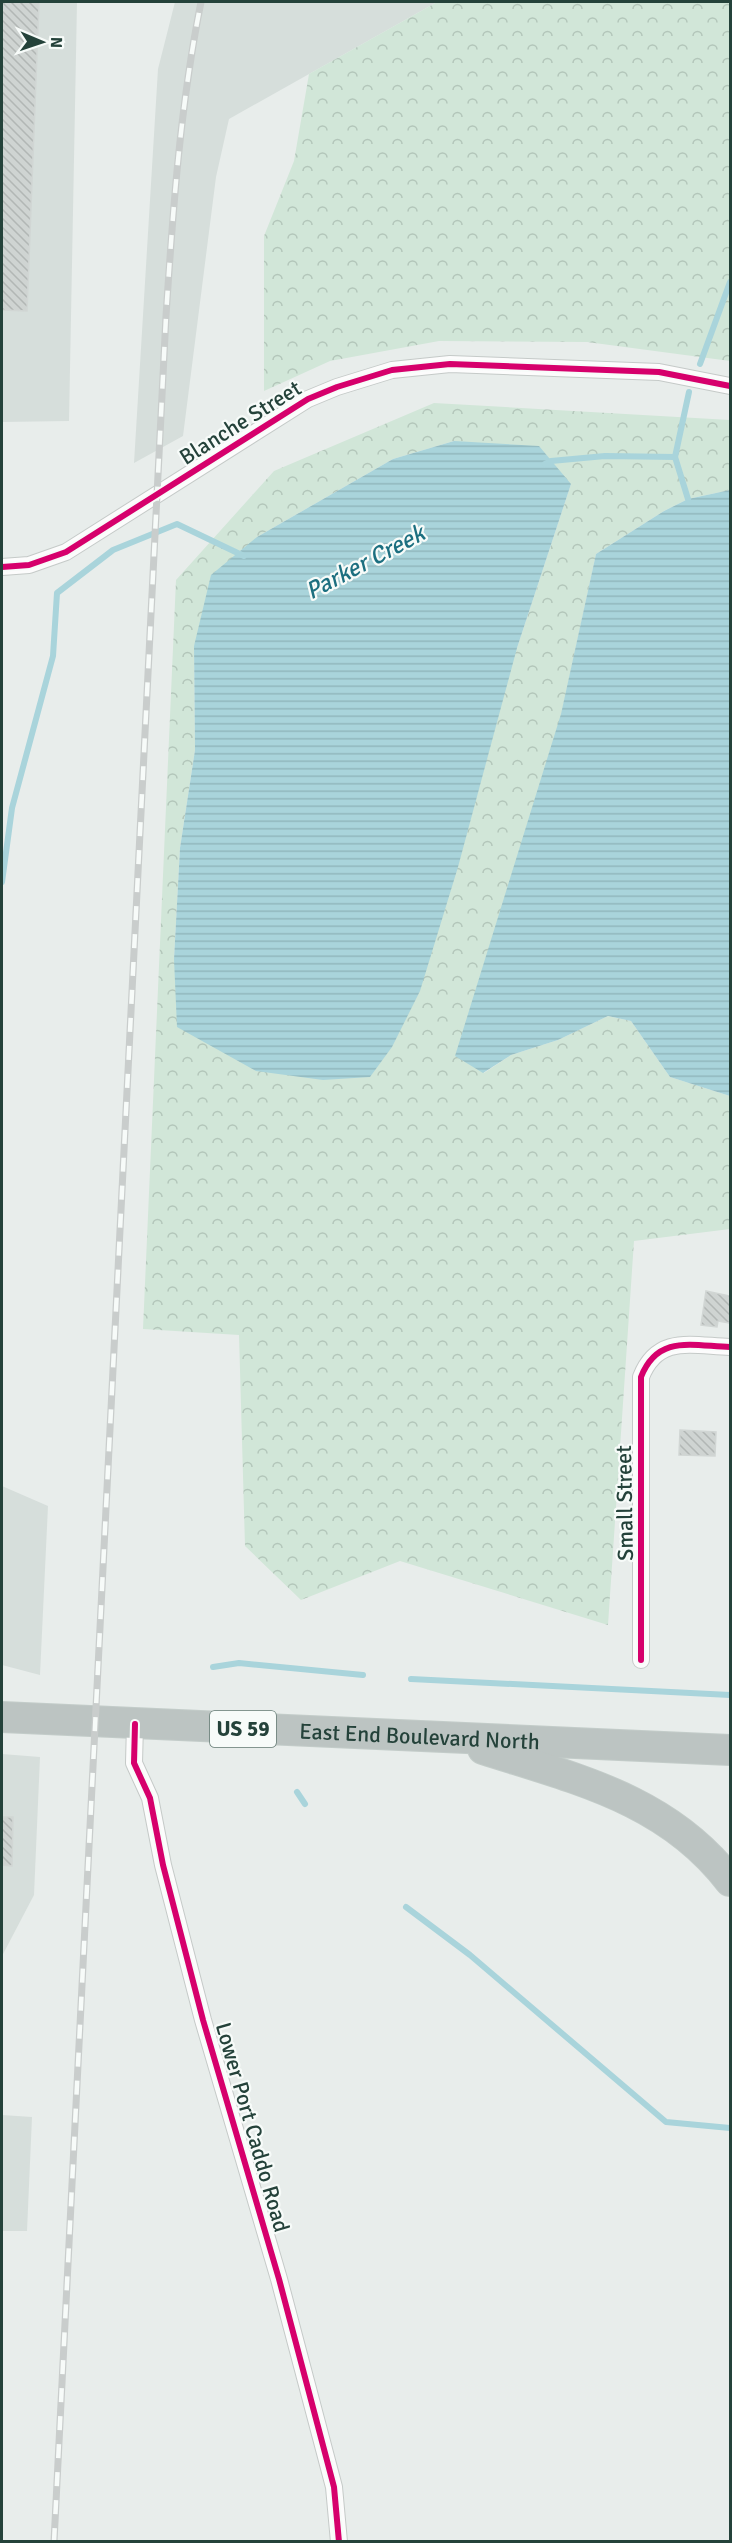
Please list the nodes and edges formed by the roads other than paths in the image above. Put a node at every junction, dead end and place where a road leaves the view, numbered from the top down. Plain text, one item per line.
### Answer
1 (730, 386) edge
2 (2, 567) edge
3 (730, 1347) edge
4 (641, 1660) dead end
5 (2, 1696) edge
6 (2, 1716) edge
7 (41, 1719) junction
8 (2, 1724) edge
9 (135, 1724) junction
10 (446, 1737) junction
11 (730, 1750) edge
12 (730, 1881) edge
13 (339, 2541) edge

1 - 2 street, Blanche Street
3 - 4 street, Small Street
5 - 7 highway
6 - 7 highway, East End Boulevard North / US 59
7 - 8 highway
7 - 9 highway, East End Boulevard North / US 59
9 - 10 highway, East End Boulevard North / US 59
9 - 13 street, Lower Port Caddo Road
10 - 11 highway, East End Boulevard North / US 59
10 - 12 highway

